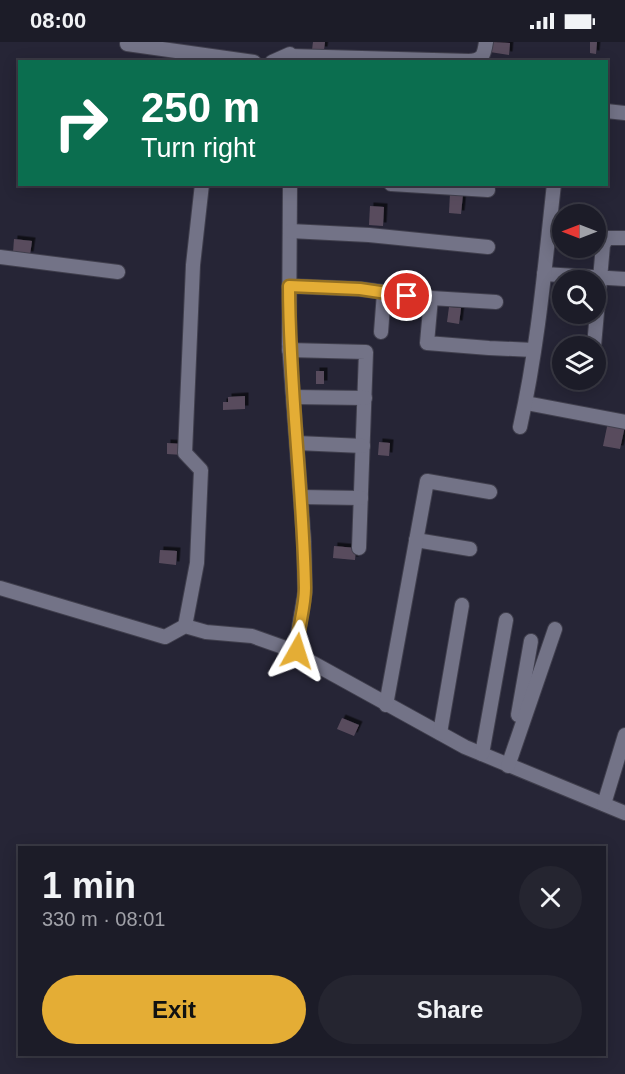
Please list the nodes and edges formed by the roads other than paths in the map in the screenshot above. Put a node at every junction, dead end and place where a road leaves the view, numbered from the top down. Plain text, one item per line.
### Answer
1 (486, 42) edge
2 (127, 44) dead end
3 (290, 53) edge
4 (206, 59) edge
5 (222, 60) edge
6 (276, 60) edge
7 (447, 60) edge
8 (479, 60) edge
9 (608, 111) edge
10 (625, 113) edge
11 (202, 186) edge
12 (290, 186) edge
13 (423, 186) edge
14 (554, 186) edge
15 (488, 190) dead end
16 (290, 231) junction
17 (625, 238) edge
18 (488, 247) dead end
19 (0, 257) edge
20 (601, 270) edge
21 (118, 272) dead end
22 (544, 274) junction
23 (552, 275) edge
24 (606, 278) edge
25 (625, 279) edge
26 (289, 286) junction
27 (384, 293) junction
28 (431, 298) junction
29 (496, 302) dead end
30 (381, 332) dead end
31 (289, 350) junction
32 (533, 350) junction
33 (293, 397) junction
34 (364, 398) junction
35 (526, 403) junction
36 (625, 422) edge
37 (520, 427) dead end
38 (297, 443) junction
39 (363, 446) junction
40 (490, 492) dead end
41 (301, 497) junction
42 (361, 498) junction
43 (416, 540) junction
44 (359, 548) dead end
45 (470, 549) dead end
46 (0, 588) edge
47 (462, 605) dead end
48 (506, 620) dead end
49 (185, 626) junction
50 (555, 629) dead end
51 (531, 640) dead end
52 (297, 651) junction
53 (386, 705) junction
54 (520, 729) junction
55 (440, 733) junction
56 (625, 735) edge
57 (482, 754) junction
58 (508, 766) junction
59 (604, 804) junction
60 (625, 813) edge

1 - 8 street
2 - 4 street
3 - 6 street
3 - 7 street
4 - 5 street
9 - 10 street
11 - 49 street
12 - 16 street
13 - 15 street
14 - 22 street
16 - 18 street
16 - 26 street
17 - 20 street
19 - 21 street
22 - 23 street
22 - 32 street
24 - 25 street
26 - 27 street
26 - 31 street
27 - 28 street
27 - 30 street
28 - 29 street
28 - 32 street
31 - 33 street
31 - 34 street
32 - 35 street
33 - 34 street
33 - 38 street
34 - 39 street
35 - 36 street
35 - 37 street
38 - 39 street
38 - 41 street
39 - 42 street
40 - 43 street
41 - 42 street
41 - 52 street
42 - 44 street
43 - 45 street
43 - 53 street
46 - 49 street
47 - 55 street
48 - 57 street
49 - 52 street
50 - 54 street
51 - 54 street
52 - 53 street
53 - 55 street
54 - 58 street
55 - 57 street
56 - 59 street
57 - 58 street
58 - 59 street
59 - 60 street

